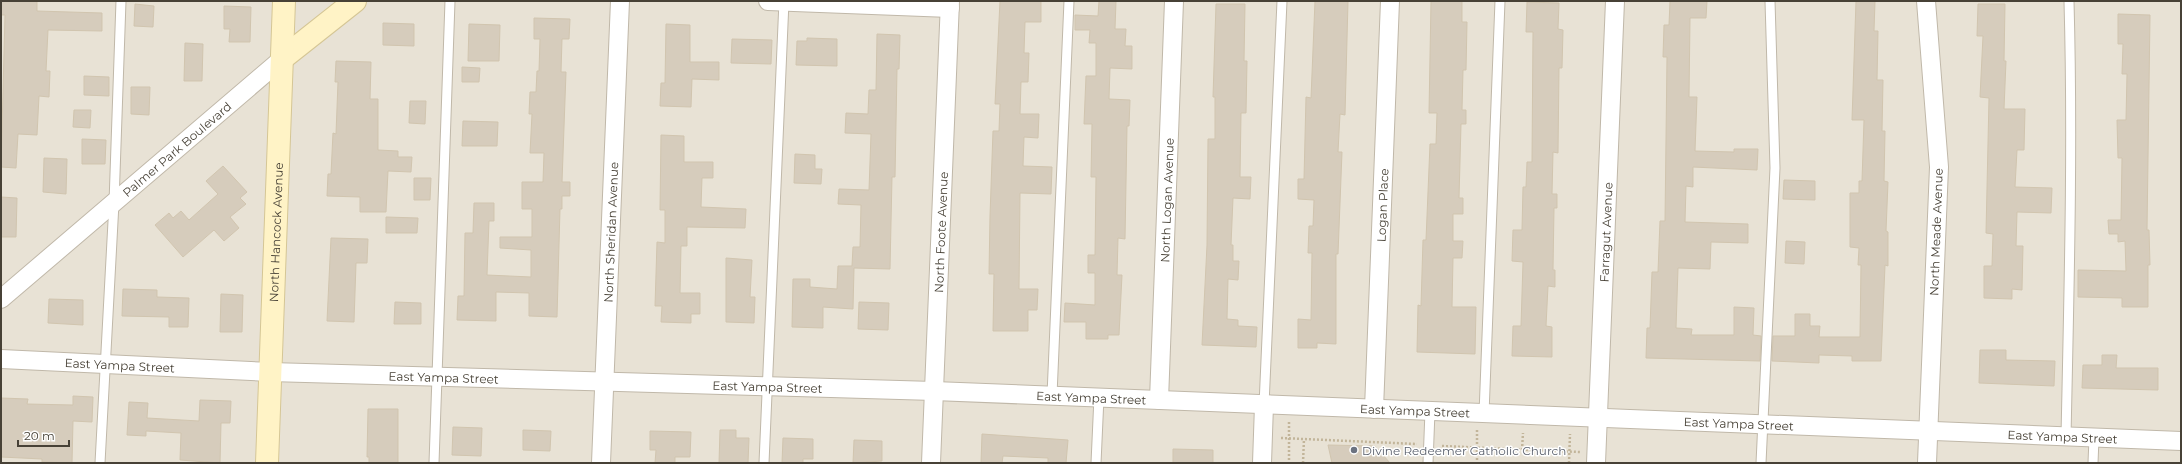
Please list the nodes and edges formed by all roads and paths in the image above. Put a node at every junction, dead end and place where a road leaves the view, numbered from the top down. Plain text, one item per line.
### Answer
1 (121, 1) edge
2 (284, 1) edge
3 (354, 1) edge
4 (450, 1) edge
5 (620, 1) edge
6 (779, 1) edge
7 (1069, 1) edge
8 (1174, 1) edge
9 (1282, 1) edge
10 (1390, 1) edge
11 (1500, 1) edge
12 (1615, 1) edge
13 (1770, 1) edge
14 (1926, 1) edge
15 (2069, 1) edge
16 (950, 4) edge
17 (283, 58) junction
18 (114, 203) junction
19 (1, 300) edge
20 (1, 360) edge
21 (104, 364) junction
22 (270, 372) junction
23 (437, 377) junction
24 (605, 380) junction
25 (767, 385) junction
26 (934, 391) junction
27 (1052, 395) junction
28 (1099, 397) junction
29 (1159, 400) junction
30 (1264, 405) junction
31 (1374, 409) junction
32 (1430, 411) junction
33 (1481, 414) junction
34 (1598, 418) junction
35 (1289, 422) dead end
36 (1762, 425) junction
37 (1929, 432) junction
38 (1523, 433) dead end
39 (1570, 434) dead end
40 (2066, 437) junction
41 (2094, 438) junction
42 (1304, 439) dead end
43 (2181, 441) edge
44 (1522, 450) dead end
45 (100, 463) edge
46 (267, 463) edge
47 (434, 463) edge
48 (601, 463) edge
49 (764, 463) edge
50 (931, 463) edge
51 (1096, 463) edge
52 (1262, 463) edge
53 (1289, 463) edge
54 (1303, 463) edge
55 (1428, 463) edge
56 (1477, 463) edge
57 (1569, 463) edge
58 (1596, 463) edge
59 (1761, 463) edge
60 (1927, 463) edge
61 (2093, 463) edge

1 - 18 lane
2 - 17 main road, North Hancock Avenue
3 - 17 main road, Palmer Park Boulevard
4 - 23 lane
5 - 24 street, North Sheridan Avenue
6 - 16 street
6 - 25 lane
7 - 27 lane
8 - 29 street, North Logan Avenue
9 - 30 lane
10 - 31 street, Logan Place
11 - 33 lane
12 - 34 street, Farragut Avenue
13 - 36 lane
14 - 37 street, North Meade Avenue
15 - 40 lane
16 - 26 street, North Foote Avenue
17 - 18 street, Palmer Park Boulevard
17 - 22 main road, North Hancock Avenue
18 - 19 street, Palmer Park Boulevard
18 - 21 lane
20 - 21 street, East Yampa Street
21 - 22 street, East Yampa Street
21 - 45 lane
22 - 23 street, East Yampa Street
22 - 46 main road, North Hancock Avenue
23 - 24 street, East Yampa Street
23 - 47 lane
24 - 25 street, East Yampa Street
24 - 48 street, North Sheridan Avenue
25 - 26 street, East Yampa Street
25 - 49 lane
26 - 27 street, East Yampa Street
26 - 50 street, North Foote Avenue
27 - 28 street, East Yampa Street
28 - 29 street, East Yampa Street
28 - 51 lane
29 - 30 street, East Yampa Street
30 - 31 street, East Yampa Street
30 - 52 street
31 - 32 street, East Yampa Street
32 - 33 street, East Yampa Street
32 - 55 lane
33 - 34 street, East Yampa Street
33 - 56 path
34 - 36 street, East Yampa Street
34 - 58 street, Farragut Avenue
35 - 53 path
36 - 37 street, East Yampa Street
36 - 59 lane
37 - 40 street, East Yampa Street
37 - 60 street, North Meade Avenue
38 - 44 path
39 - 57 path
40 - 41 street, East Yampa Street
41 - 43 street, East Yampa Street
41 - 61 lane
42 - 54 path

